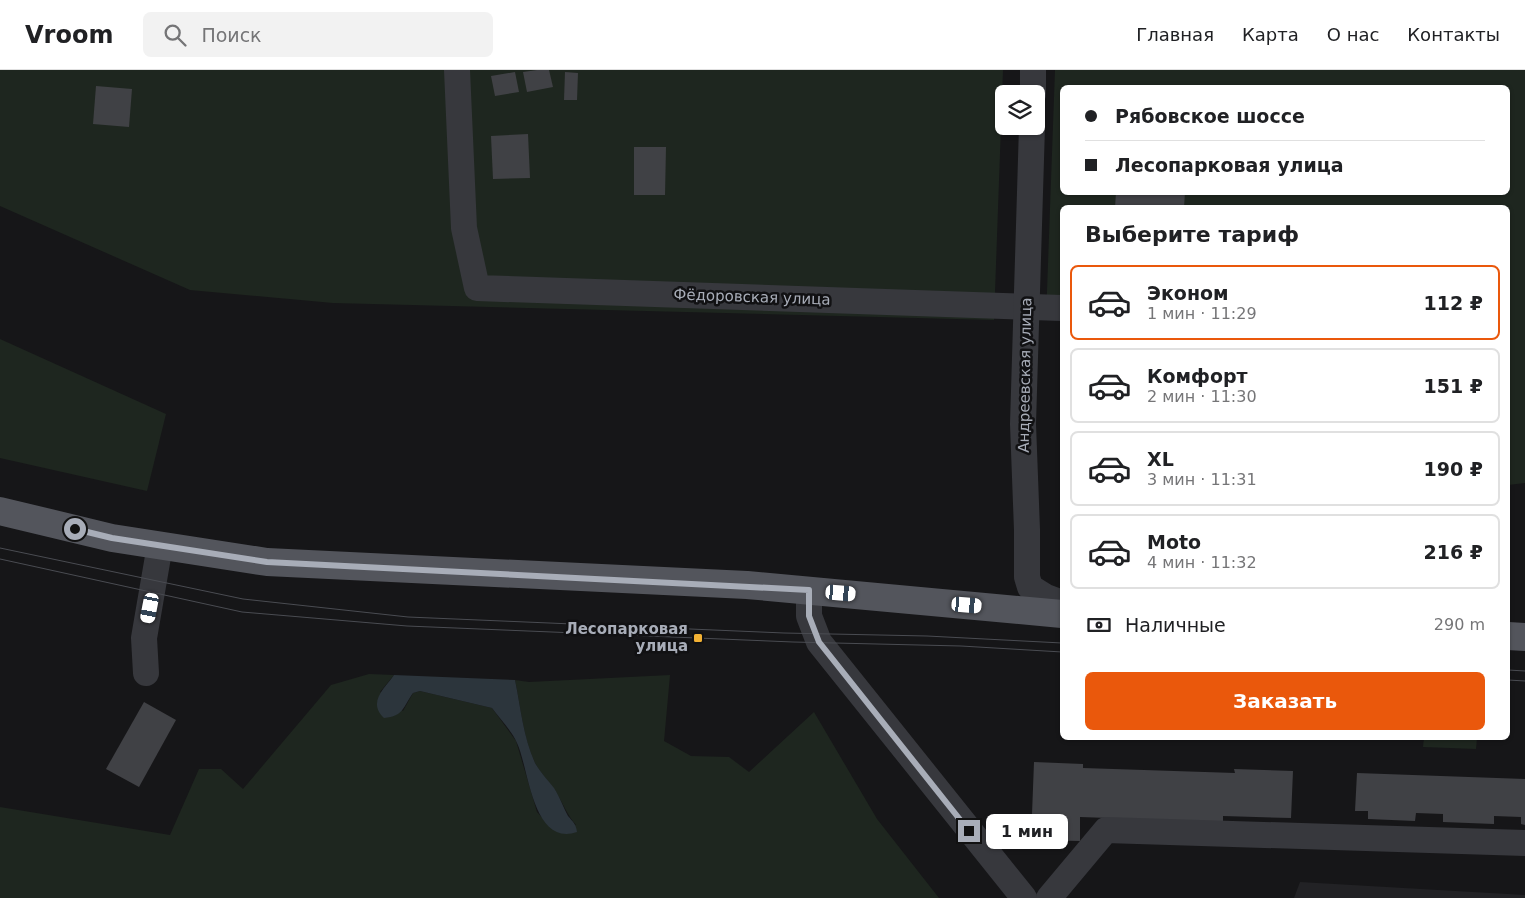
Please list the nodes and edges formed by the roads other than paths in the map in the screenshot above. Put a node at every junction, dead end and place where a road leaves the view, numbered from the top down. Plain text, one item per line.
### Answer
1 (457, 70) edge
2 (1033, 70) edge
3 (1032, 85) edge
4 (1032, 135) edge
5 (1026, 306) junction
6 (1060, 308) edge
7 (0, 511) edge
8 (160, 545) junction
9 (809, 590) junction
10 (1060, 603) edge
11 (1060, 614) edge
12 (1510, 636) edge
13 (1525, 637) edge
14 (146, 673) dead end
15 (1525, 844) edge
16 (1024, 898) edge
17 (1049, 898) edge

1 - 5 street, Фёдоровская улица
2 - 3 street
4 - 5 street, Андреевская улица
5 - 6 street, Фёдоровская улица
5 - 10 street, Андреевская улица
7 - 8 main road
8 - 9 main road
8 - 14 street
9 - 11 main road
9 - 16 street
12 - 13 main road
15 - 17 street

